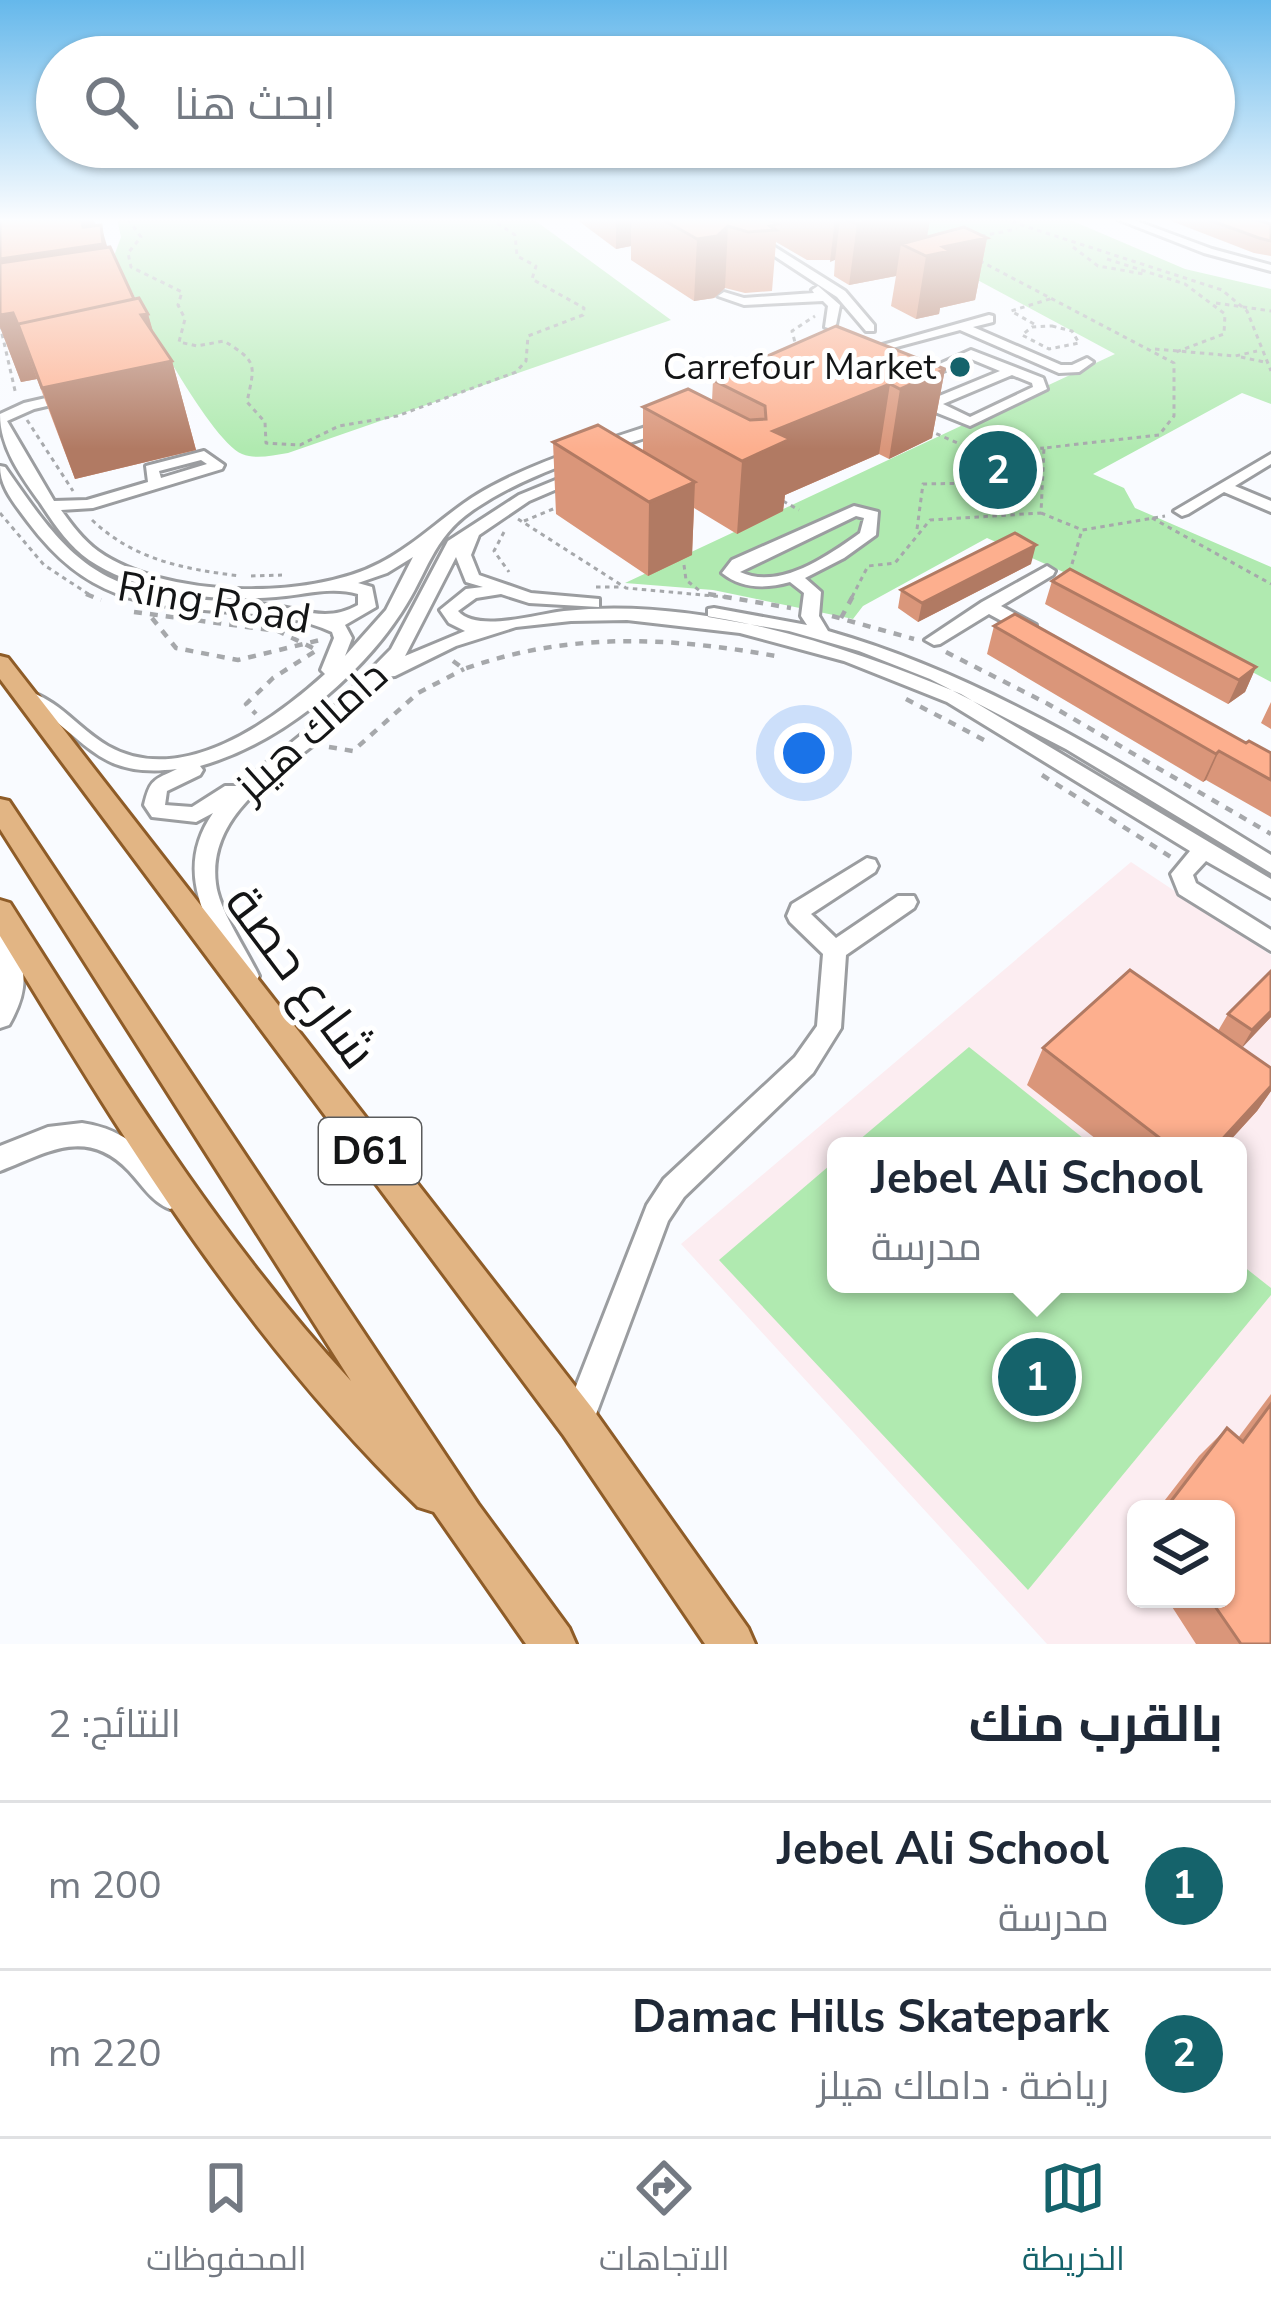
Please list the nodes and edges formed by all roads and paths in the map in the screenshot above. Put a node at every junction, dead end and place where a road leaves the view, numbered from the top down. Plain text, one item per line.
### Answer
1 (181, 296) edge
2 (562, 296) edge
3 (724, 296) dead end
4 (778, 296) edge
5 (797, 296) edge
6 (826, 296) edge
7 (842, 296) edge
8 (1049, 296) edge
9 (1204, 296) edge
10 (1226, 296) edge
11 (1053, 298) junction
12 (831, 301) junction
13 (1216, 303) junction
14 (1245, 308) junction
15 (1271, 311) edge
16 (989, 319) dead end
17 (0, 325) edge
18 (831, 326) junction
19 (961, 326) junction
20 (1038, 326) junction
21 (817, 334) edge
22 (878, 336) junction
23 (1149, 348) junction
24 (1259, 350) junction
25 (1175, 352) junction
26 (868, 353) edge
27 (1184, 353) junction
28 (1025, 354) junction
29 (1235, 356) junction
30 (796, 357) edge
31 (1264, 362) junction
32 (1174, 363) junction
33 (1083, 364) dead end
34 (1008, 368) junction
35 (933, 369) junction
36 (1271, 371) edge
37 (974, 386) junction
38 (95, 390) edge
39 (918, 404) junction
40 (0, 407) edge
41 (23, 407) junction
42 (0, 420) edge
43 (924, 428) dead end
44 (1044, 448) junction
45 (978, 452) junction
46 (1271, 458) edge
47 (189, 466) dead end
48 (0, 470) edge
49 (1223, 486) junction
50 (794, 496) dead end
51 (781, 500) dead end
52 (84, 503) junction
53 (565, 504) dead end
54 (54, 506) junction
55 (1271, 506) edge
56 (505, 510) junction
57 (1183, 511) joint
58 (1041, 513) junction
59 (1152, 518) junction
60 (522, 521) junction
61 (66, 527) junction
62 (475, 527) junction
63 (440, 529) junction
64 (1082, 530) junction
65 (916, 532) junction
66 (105, 535) dead end
67 (1072, 564) edge
68 (683, 565) dead end
69 (1047, 571) dead end
70 (283, 575) dead end
71 (795, 578) junction
72 (343, 584) junction
73 (511, 584) junction
74 (1271, 584) edge
75 (586, 587) dead end
76 (626, 588) junction
77 (705, 593) junction
78 (988, 606) junction
79 (314, 620) junction
80 (814, 620) junction
81 (490, 628) junction
82 (343, 638) junction
83 (934, 640) dead end
84 (1049, 640) edge
85 (308, 642) junction
86 (434, 646) junction
87 (799, 661) dead end
88 (0, 663) edge
89 (464, 669) junction
90 (369, 682) junction
91 (318, 691) junction
92 (24, 696) junction
93 (902, 698) dead end
94 (265, 735) junction
95 (999, 748) dead end
96 (294, 751) junction
97 (1037, 772) dead end
98 (0, 808) edge
99 (1204, 849) junction
100 (1271, 865) edge
101 (867, 866) dead end
102 (1188, 868) junction
103 (1271, 890) edge
104 (906, 902) dead end
105 (0, 910) edge
106 (0, 939) edge
107 (1271, 942) edge
108 (835, 951) junction
109 (263, 1011) junction
110 (0, 1018) edge
111 (0, 1159) edge
112 (188, 1208) junction
113 (578, 1422) junction
114 (463, 1519) junction
115 (553, 1644) edge
116 (732, 1644) edge

1 - 2 path
3 - 4 street
5 - 12 street
6 - 12 street
7 - 22 street
8 - 11 path
9 - 13 path
10 - 14 path
11 - 20 path
11 - 23 path
12 - 18 street
12 - 30 path
13 - 14 path
13 - 25 path
14 - 15 path
14 - 24 path
16 - 19 street
17 - 41 path
18 - 21 street
18 - 22 street
19 - 22 street
19 - 28 street
20 - 20 path
22 - 26 street
23 - 25 path
23 - 32 path
24 - 29 path
24 - 31 path
25 - 27 path
27 - 29 path
27 - 32 path
28 - 33 street
28 - 34 street
29 - 31 path
31 - 36 path
32 - 44 path
34 - 35 street
34 - 37 street
34 - 39 street
35 - 37 street
35 - 39 street
37 - 39 street
38 - 41 street
40 - 41 street
41 - 42 street
41 - 52 path
42 - 54 street, Ring Road
43 - 45 path
44 - 45 path
44 - 58 path
45 - 65 path
46 - 49 street
47 - 52 street
48 - 79 street, Ring Road
49 - 55 street
49 - 57 street
50 - 51 path
52 - 54 street
52 - 61 street
53 - 60 path
54 - 61 street, Ring Road
56 - 60 path
56 - 62 street, داماك هيلز
56 - 63 street, داماك هيلز
57 - 59 path
58 - 64 path
58 - 65 path
59 - 64 path
59 - 74 path
60 - 73 path
60 - 76 path
61 - 72 street, Ring Road
62 - 73 street
62 - 90 street, داماك هيلز
63 - 72 street, Ring Road
63 - 91 street, داماك هيلز
64 - 67 path
65 - 80 path
66 - 70 path
68 - 77 path
69 - 78 street
71 - 71 street
71 - 80 street
72 - 79 street
73 - 80 street
73 - 81 street
75 - 76 path
76 - 77 path
77 - 80 path
78 - 83 street
78 - 84 street
79 - 82 street, Ring Road
80 - 100 street
81 - 86 street
81 - 99 street
82 - 85 path
82 - 91 street, Ring Road
85 - 85 path
85 - 94 path
86 - 89 path
86 - 90 street
87 - 89 path
88 - 92 main road, شارع حصة / D61
89 - 96 path
90 - 96 street, داماك هيلز
91 - 94 street, داماك هيلز
92 - 94 street, داماك هيلز
92 - 109 main road, شارع حصة / D61
93 - 95 path
94 - 96 street
96 - 109 street, داماك هيلز
97 - 102 path
98 - 114 main road, D61
99 - 102 street
99 - 103 street
101 - 108 street
102 - 107 street
104 - 108 street
105 - 112 main road
106 - 110 street
108 - 113 street
109 - 113 main road, شارع حصة / D61
111 - 112 street
112 - 114 main road
113 - 116 main road, شارع حصة / D61
114 - 115 main road, D61

